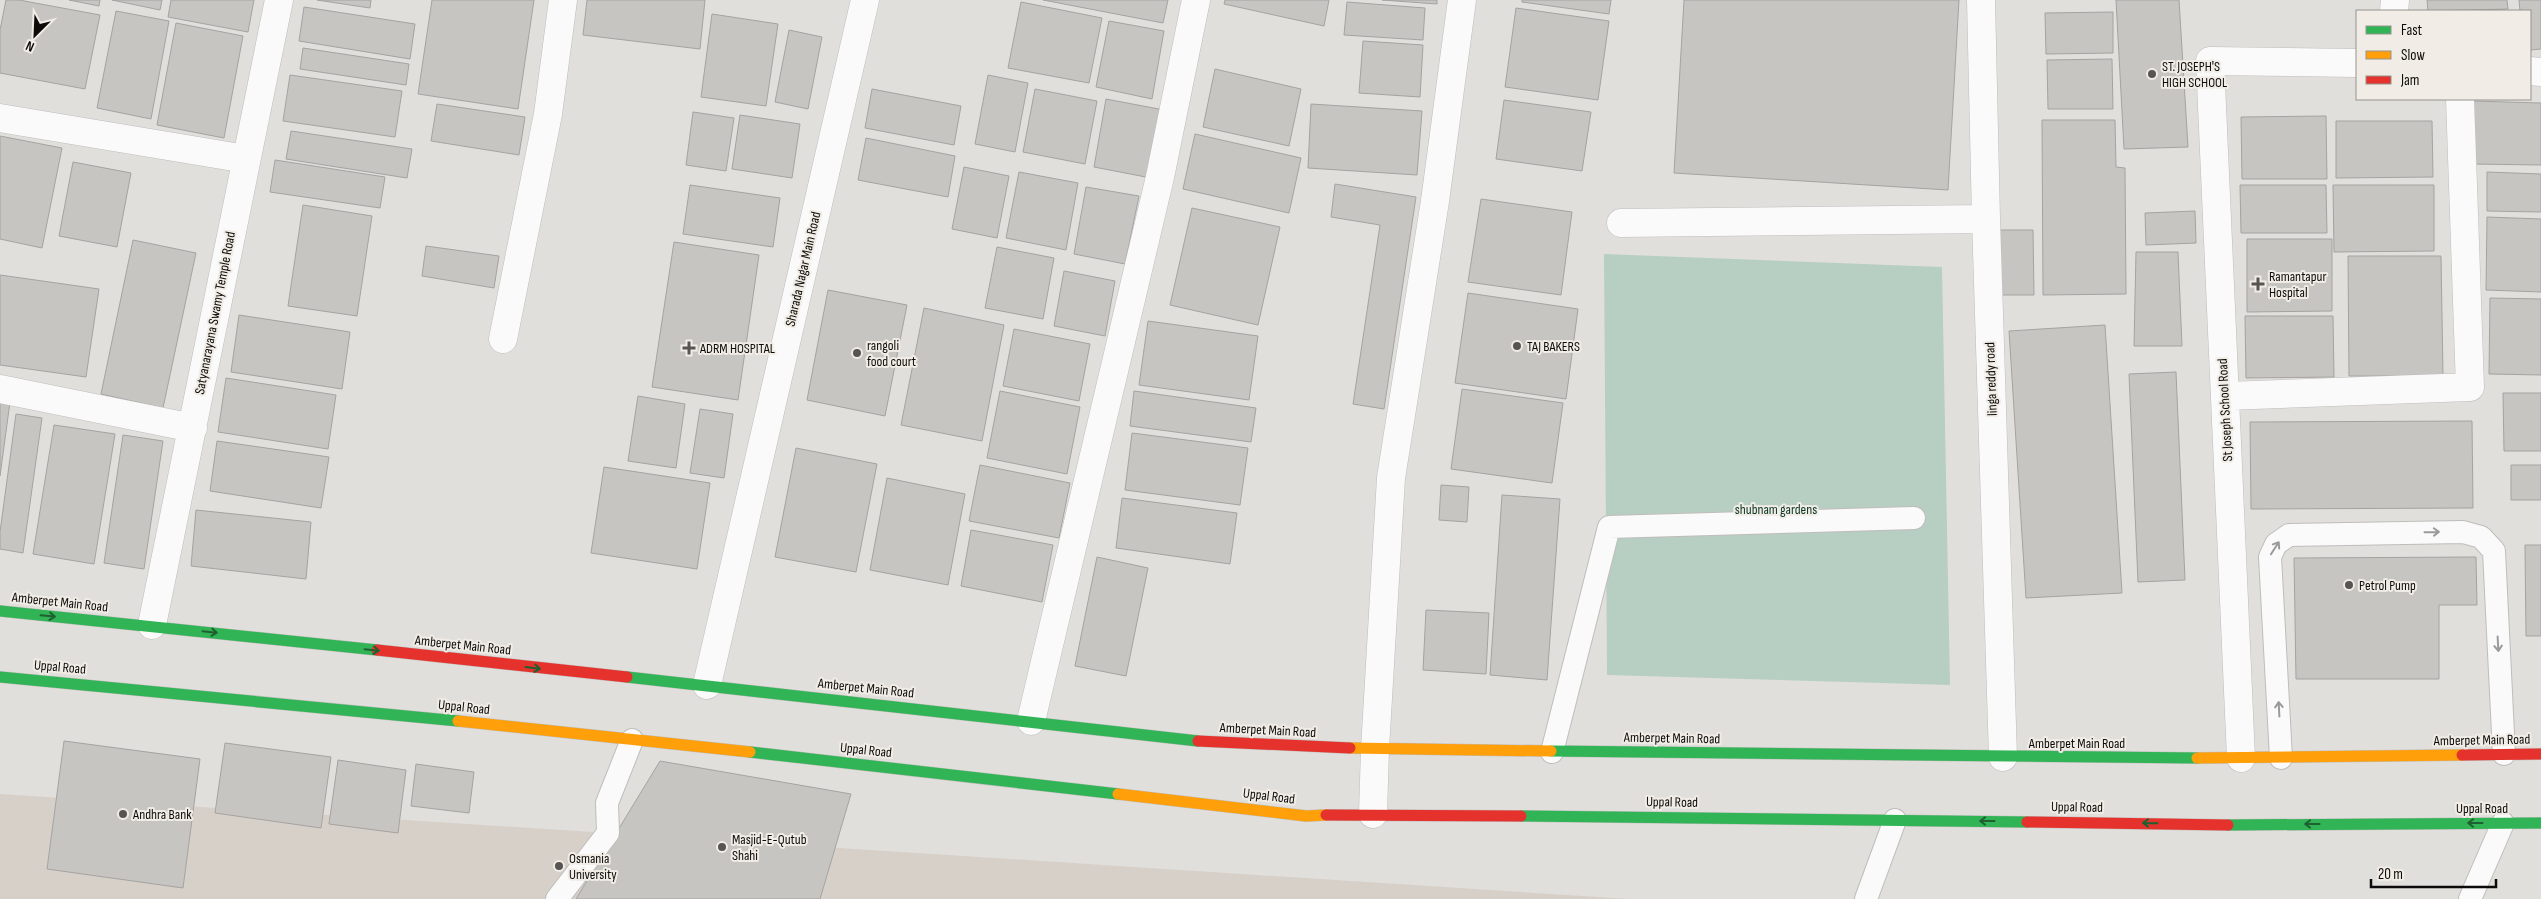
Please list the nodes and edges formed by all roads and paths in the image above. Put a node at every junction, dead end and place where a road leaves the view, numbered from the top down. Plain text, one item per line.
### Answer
1 (279, 0) edge
2 (563, 0) edge
3 (865, 0) edge
4 (1196, 0) edge
5 (1462, 0) edge
6 (1982, 0) edge
7 (2210, 61) junction
8 (2356, 63) edge
9 (2460, 100) edge
10 (0, 118) edge
11 (246, 159) junction
12 (1986, 219) junction
13 (1621, 224) dead end
14 (503, 339) dead end
15 (0, 389) edge
16 (2226, 396) junction
17 (193, 428) junction
18 (1914, 518) dead end
19 (0, 611) edge
20 (152, 625) junction
21 (0, 677) edge
22 (707, 685) junction
23 (1031, 721) junction
24 (632, 740) junction
25 (1375, 748) junction
26 (1552, 752) junction
27 (2504, 754) junction
28 (2541, 754) edge
29 (2003, 757) junction
30 (2241, 758) junction
31 (2281, 758) junction
32 (1373, 814) junction
33 (1895, 820) junction
34 (2503, 823) junction
35 (2541, 823) edge
36 (558, 899) edge
37 (1866, 899) edge
38 (2470, 899) edge

1 - 11 street, Satyanarayana Swamy Temple Road
2 - 14 street
3 - 22 street, Sharada Nagar Main Road
4 - 23 street
5 - 25 street
6 - 12 street, linga reddy road
7 - 8 street
7 - 16 street
7 - 30 lane, St Joseph School Road
9 - 16 street
10 - 11 street
11 - 17 street, Satyanarayana Swamy Temple Road
12 - 13 street
12 - 29 street, linga reddy road
15 - 17 street
16 - 30 street
17 - 20 street, Satyanarayana Swamy Temple Road
18 - 26 lane
19 -> 20 highway, Amberpet Main Road
20 -> 22 highway, Amberpet Main Road
21 - 24 highway, Uppal Road
22 - 23 highway, Amberpet Main Road
23 - 25 highway, Amberpet Main Road
24 - 32 highway, Uppal Road
24 - 36 lane
25 - 26 highway, Amberpet Main Road
25 - 32 street
26 - 29 highway, Amberpet Main Road
27 - 28 highway, Amberpet Main Road
27 - 31 highway, Amberpet Main Road
31 -> 27 lane
29 - 30 highway, Amberpet Main Road
30 - 31 highway, Amberpet Main Road
32 - 33 highway, Uppal Road
34 -> 33 highway, Uppal Road
33 - 37 lane
34 - 35 highway, Uppal Road
34 - 38 lane

